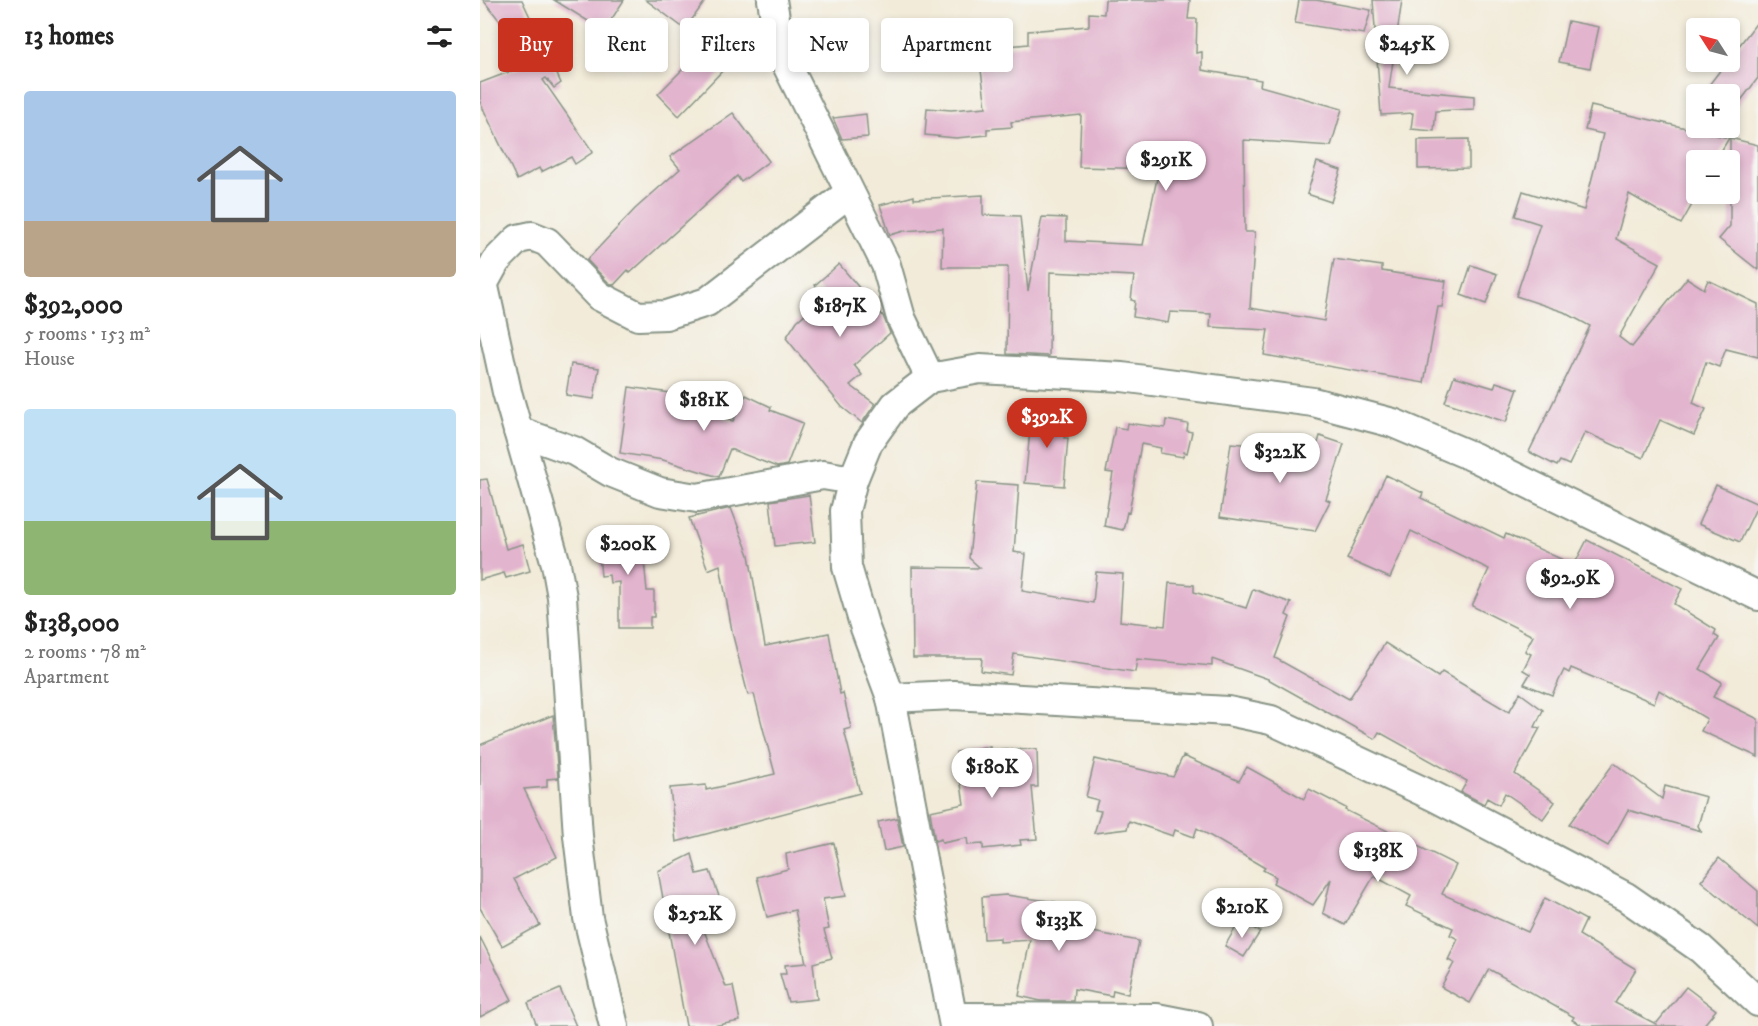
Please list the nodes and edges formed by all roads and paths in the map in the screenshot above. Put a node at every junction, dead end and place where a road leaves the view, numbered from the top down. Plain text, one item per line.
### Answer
1 (772, 0) edge
2 (849, 193) junction
3 (481, 286) edge
4 (930, 378) junction
5 (518, 431) junction
6 (853, 480) junction
7 (1758, 596) edge
8 (891, 698) junction
9 (1758, 1002) edge
10 (954, 1021) edge
11 (614, 1026) edge
12 (1198, 1026) edge

1 - 2 street
2 - 3 street
2 - 4 street
3 - 5 street
4 - 6 street
4 - 7 street
5 - 6 street
5 - 11 street
6 - 8 street
8 - 9 street
8 - 10 street
10 - 12 street

